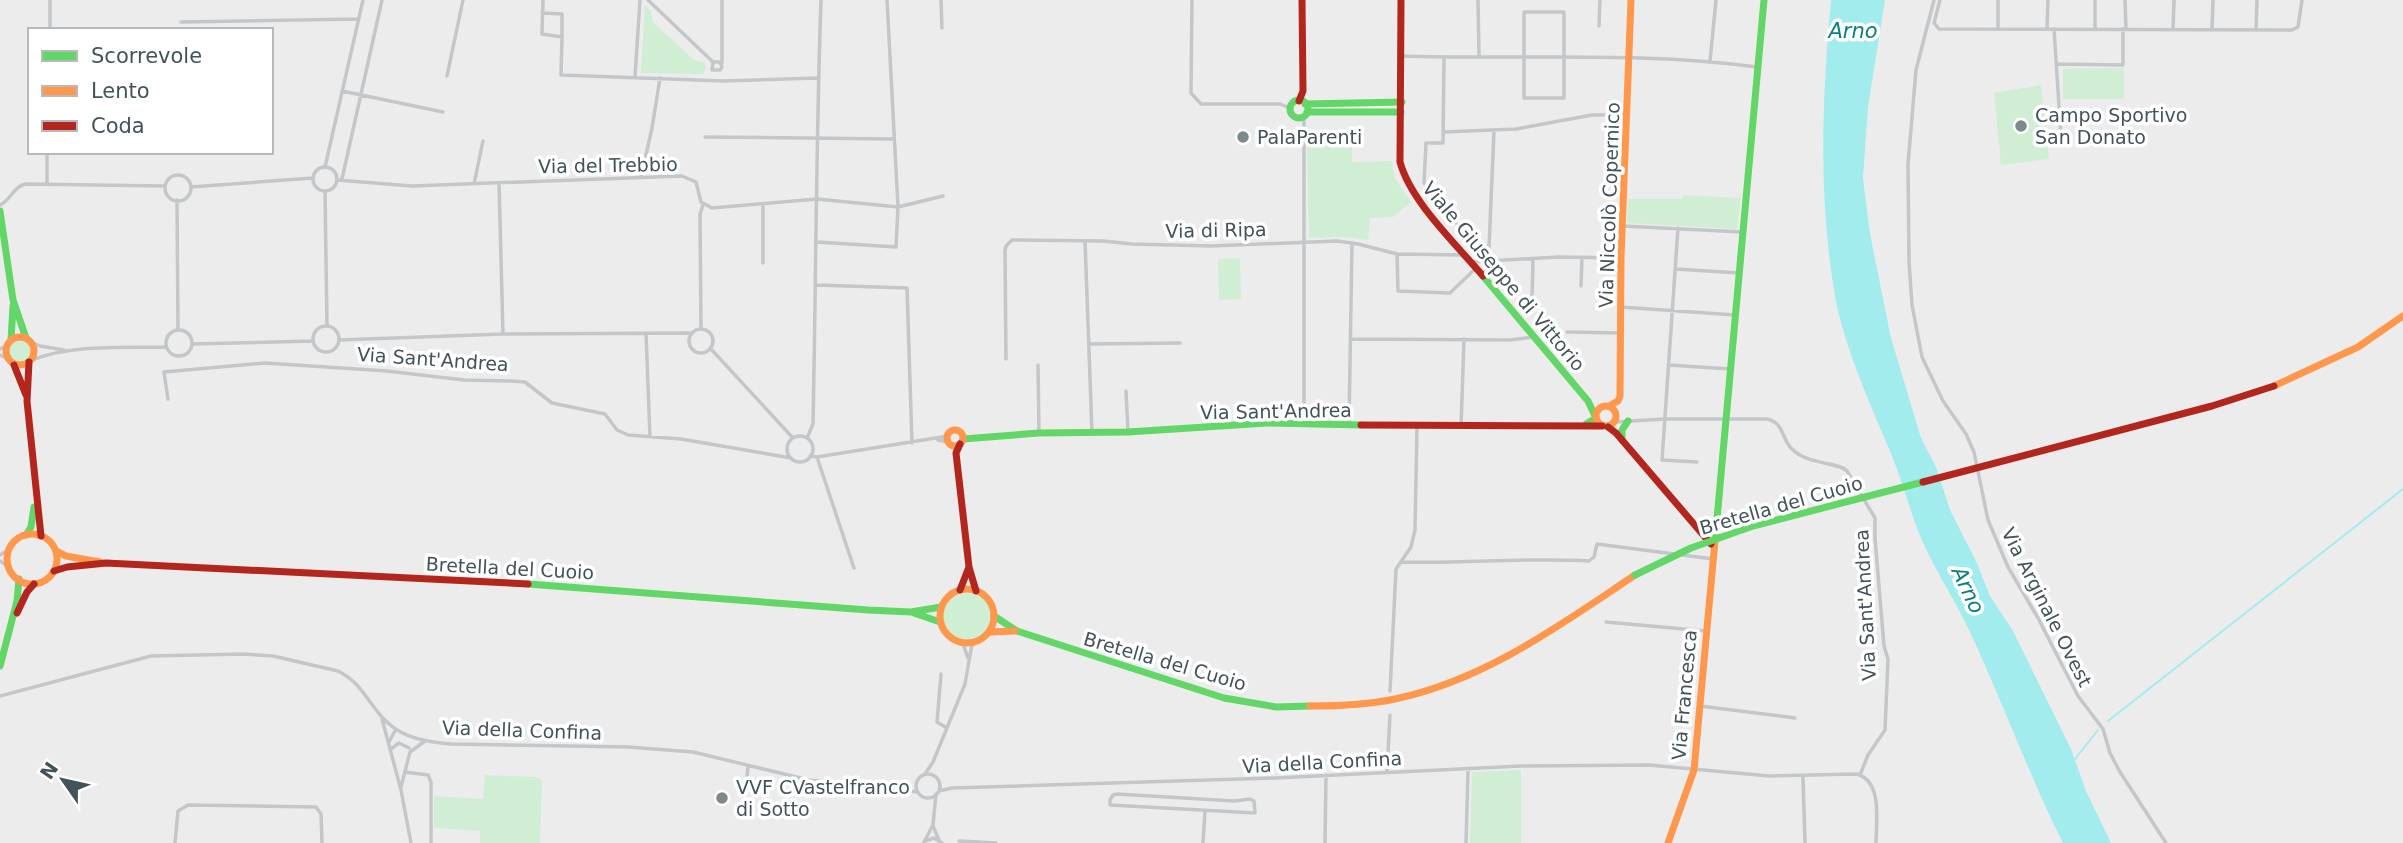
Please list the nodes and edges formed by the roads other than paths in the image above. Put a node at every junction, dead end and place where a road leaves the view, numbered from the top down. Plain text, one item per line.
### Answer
1 (50, 0) edge
2 (363, 0) edge
3 (382, 0) edge
4 (464, 0) edge
5 (543, 0) edge
6 (640, 0) edge
7 (648, 0) edge
8 (722, 0) edge
9 (821, 0) edge
10 (887, 0) edge
11 (941, 0) edge
12 (1192, 0) edge
13 (1302, 0) edge
14 (1401, 0) edge
15 (1478, 0) edge
16 (1600, 0) edge
17 (1631, 0) edge
18 (1716, 0) edge
19 (1764, 0) edge
20 (1934, 0) edge
21 (1940, 0) edge
22 (1998, 0) edge
23 (2048, 0) edge
24 (2095, 0) edge
25 (2126, 0) edge
26 (2174, 0) edge
27 (2213, 0) edge
28 (2257, 0) edge
29 (2302, 0) edge
30 (542, 13) junction
31 (358, 19) junction
32 (181, 22) dead end
33 (1599, 26) dead end
34 (50, 28) edge
35 (942, 29) dead end
36 (1998, 29) junction
37 (2047, 29) junction
38 (2054, 29) junction
39 (2095, 29) junction
40 (2125, 29) junction
41 (2174, 29) junction
42 (2213, 29) junction
43 (2256, 30) junction
44 (562, 37) junction
45 (1401, 56) junction
46 (1630, 56) junction
47 (1479, 57) junction
48 (1524, 57) junction
49 (1564, 57) junction
50 (1444, 58) junction
51 (1710, 61) junction
52 (713, 62) junction
53 (2056, 64) junction
54 (722, 67) junction
55 (1757, 67) junction
56 (711, 68) junction
57 (447, 76) dead end
58 (635, 77) junction
59 (660, 78) junction
60 (818, 78) junction
61 (711, 80) junction
62 (723, 81) junction
63 (342, 90) junction
64 (360, 95) junction
65 (1402, 102) junction
66 (1290, 108) junction
67 (1303, 110) junction
68 (443, 112) dead end
69 (1401, 112) junction
70 (1628, 115) junction
71 (1494, 131) junction
72 (1444, 132) junction
73 (705, 137) dead end
74 (2061, 137) dead end
75 (816, 139) junction
76 (894, 139) junction
77 (483, 141) dead end
78 (47, 154) edge
79 (325, 167) junction
80 (641, 177) junction
81 (313, 178) junction
82 (340, 180) junction
83 (499, 183) junction
84 (47, 184) junction
85 (474, 184) junction
86 (165, 186) junction
87 (191, 187) junction
88 (325, 191) junction
89 (943, 195) dead end
90 (177, 200) junction
91 (817, 200) junction
92 (703, 204) junction
93 (763, 204) junction
94 (0, 205) edge
95 (898, 207) junction
96 (0, 211) edge
97 (1622, 226) junction
98 (1678, 228) junction
99 (1742, 232) junction
100 (1, 236) edge
101 (1084, 241) junction
102 (817, 242) junction
103 (1304, 242) junction
104 (1352, 243) junction
105 (1489, 247) junction
106 (1398, 254) junction
107 (1463, 255) junction
108 (1582, 257) junction
109 (1533, 258) junction
110 (1621, 258) junction
111 (3, 259) edge
112 (1488, 261) junction
113 (1469, 262) junction
114 (763, 263) dead end
115 (1475, 269) junction
116 (1676, 269) junction
117 (1738, 273) junction
118 (1483, 279) junction
119 (816, 285) junction
120 (1581, 286) dead end
121 (13, 300) junction
122 (1532, 300) dead end
123 (1620, 307) junction
124 (1674, 311) junction
125 (1735, 315) junction
126 (2403, 316) edge
127 (327, 326) junction
128 (701, 328) junction
129 (178, 330) junction
130 (1567, 332) dead end
131 (646, 333) junction
132 (691, 333) junction
133 (503, 334) junction
134 (1621, 334) junction
135 (1533, 337) junction
136 (1350, 339) junction
137 (1464, 339) junction
138 (28, 340) junction
139 (339, 340) junction
140 (313, 341) junction
141 (1180, 343) dead end
142 (192, 344) junction
143 (1090, 344) junction
144 (6, 345) edge
145 (166, 347) junction
146 (711, 349) junction
147 (70, 350) junction
148 (4, 357) edge
149 (1006, 359) dead end
150 (30, 361) junction
151 (14, 364) junction
152 (1038, 365) dead end
153 (1669, 365) junction
154 (1730, 369) junction
155 (1126, 391) dead end
156 (168, 399) dead end
157 (27, 401) junction
158 (1588, 401) junction
159 (1605, 407) junction
160 (1596, 418) junction
161 (1664, 419) junction
162 (1726, 419) junction
163 (1615, 423) junction
164 (1304, 424) junction
165 (1349, 425) junction
166 (1583, 425) junction
167 (1417, 426) junction
168 (1461, 427) junction
169 (1128, 432) junction
170 (1039, 433) junction
171 (1093, 433) junction
172 (650, 438) junction
173 (793, 438) junction
174 (807, 438) junction
175 (964, 438) junction
176 (948, 440) junction
177 (1622, 440) junction
178 (912, 443) junction
179 (956, 453) junction
180 (810, 456) junction
181 (817, 457) junction
182 (791, 458) junction
183 (1697, 462) dead end
184 (36, 496) junction
185 (26, 535) junction
186 (41, 536) junction
187 (1713, 547) junction
188 (10, 549) junction
189 (56, 551) junction
190 (0, 555) edge
191 (1713, 559) junction
192 (0, 561) edge
193 (1401, 562) junction
194 (106, 563) junction
195 (9, 567) junction
196 (854, 568) dead end
197 (969, 568) junction
198 (54, 571) junction
199 (19, 579) junction
200 (34, 584) junction
201 (960, 590) junction
202 (976, 591) junction
203 (941, 607) junction
204 (911, 612) junction
205 (995, 616) junction
206 (940, 622) junction
207 (1605, 622) dead end
208 (10, 629) junction
209 (1017, 631) junction
210 (1706, 631) junction
211 (990, 632) junction
212 (972, 643) junction
213 (962, 644) junction
214 (969, 660) junction
215 (0, 666) edge
216 (941, 674) dead end
217 (1390, 691) dead end
218 (0, 696) edge
219 (1700, 706) junction
220 (1390, 715) dead end
221 (382, 717) junction
222 (1795, 718) dead end
223 (945, 727) junction
224 (396, 729) junction
225 (406, 735) junction
226 (425, 741) junction
227 (389, 744) junction
228 (410, 750) junction
229 (390, 751) junction
230 (933, 762) junction
231 (748, 766) junction
232 (1468, 768) junction
233 (1693, 770) junction
234 (405, 772) junction
235 (1387, 773) junction
236 (925, 774) junction
237 (933, 775) junction
238 (1326, 775) junction
239 (1860, 775) junction
240 (1803, 777) junction
241 (917, 781) junction
242 (940, 783) junction
243 (952, 788) junction
244 (906, 789) junction
245 (401, 790) junction
246 (746, 790) dead end
247 (918, 792) junction
248 (938, 792) junction
249 (925, 797) junction
250 (933, 808) junction
251 (1205, 810) junction
252 (933, 825) junction
253 (941, 841) edge
254 (959, 841) dead end
255 (924, 842) edge
256 (175, 843) edge
257 (322, 843) edge
258 (411, 843) edge
259 (431, 843) edge
260 (996, 843) edge
261 (1203, 843) edge
262 (1325, 843) edge
263 (1466, 843) edge
264 (1668, 843) edge
265 (1805, 843) edge
266 (1876, 843) edge
267 (2166, 843) edge

1 - 34 street
2 - 31 street
3 - 64 street
4 - 57 street
5 - 30 street
6 - 58 street
7 - 52 street
8 - 54 street
9 - 60 street
10 - 76 street
11 - 35 street
12 - 66 street
13 - 67 main road
14 - 45 main road, Viale Giuseppe di Vittorio
15 - 47 street
16 - 33 street
17 - 46 main road, Via Niccolò Copernico
18 - 51 street
19 - 55 main road, Via Francesca
20 - 267 street, Via Arginale Ovest
21 - 36 street
22 - 36 street
23 - 37 street
24 - 39 street
25 - 40 street
26 - 41 street
27 - 42 street
28 - 43 street
29 - 43 street
30 - 44 street
30 - 44 street
31 - 32 street
31 - 63 street
36 - 37 street
37 - 38 street
38 - 39 street
38 - 53 street
39 - 40 street
40 - 41 street
40 - 53 street
41 - 42 street
42 - 43 street
44 - 58 street
45 - 50 street
45 - 65 main road, Viale Giuseppe di Vittorio
46 - 49 street
46 - 51 street
46 - 70 main road, Via Niccolò Copernico
47 - 48 street
47 - 50 street
48 - 49 street
48 - 49 street
48 - 49 street
50 - 72 street
51 - 55 street
52 - 54 street
52 - 56 street
53 - 74 street
54 - 56 street
54 - 62 street
55 - 99 main road, Via Francesca
56 - 61 street
58 - 59 street
59 - 61 street
59 - 80 street
60 - 62 street
60 - 75 street
61 - 62 street
63 - 64 street
63 - 79 street
64 - 68 street
64 - 82 street
65 - 67 main road
65 - 69 main road, Viale Giuseppe di Vittorio
66 - 67 main road
66 - 67 main road
67 - 69 main road
67 - 103 street
69 - 107 main road, Viale Giuseppe di Vittorio
70 - 71 street
70 - 97 main road, Via Niccolò Copernico
71 - 72 street
71 - 105 street
72 - 105 street
73 - 75 street
75 - 76 street
75 - 91 street
76 - 95 street
77 - 85 street
78 - 84 street
79 - 81 street
79 - 82 street
80 - 83 street, Via del Trebbio
80 - 92 street, Via del Trebbio
81 - 87 street
81 - 88 street
82 - 85 street, Via del Trebbio
82 - 88 street
83 - 85 street, Via del Trebbio
83 - 133 street
84 - 86 street
84 - 94 street
86 - 87 street
86 - 90 street
87 - 90 street
88 - 127 street
89 - 95 street
90 - 129 street
91 - 93 street
91 - 95 street
91 - 102 street
92 - 93 street
92 - 128 street
93 - 114 street
95 - 102 street
96 - 100 main road
97 - 98 street
97 - 110 main road, Via Niccolò Copernico
98 - 99 street
98 - 116 street
99 - 117 main road, Via Francesca
100 - 111 main road
101 - 103 street, Via di Ripa
101 - 143 street
101 - 149 street, Via di Ripa
102 - 119 street
103 - 104 street, Via di Ripa
103 - 164 street
104 - 106 street, Via di Ripa
104 - 136 street
105 - 112 street
106 - 107 street, Via di Ripa
106 - 115 street
107 - 113 main road, Viale Giuseppe di Vittorio
108 - 109 street
108 - 110 street
108 - 120 street
109 - 112 street
109 - 122 street
110 - 123 main road, Via Niccolò Copernico
111 - 121 main road
112 - 113 street
112 - 118 street
113 - 115 main road, Viale Giuseppe di Vittorio
115 - 118 main road, Viale Giuseppe di Vittorio
116 - 117 street
116 - 124 street
117 - 125 main road, Via Francesca
118 - 135 main road, Viale Giuseppe di Vittorio
119 - 174 street
119 - 178 street
121 - 138 main road
121 - 144 main road
123 - 124 street
123 - 134 main road, Via Niccolò Copernico
124 - 125 street
124 - 153 street
125 - 154 main road, Via Francesca
126 - 209 main road, Bretella del Cuoio, bridge
127 - 139 street
127 - 140 street
128 - 132 street
128 - 146 street
129 - 142 street
129 - 145 street
130 - 134 street
131 - 132 street
131 - 133 street
131 - 172 street
132 - 146 street
133 - 139 street
134 - 159 main road, Via Niccolò Copernico
135 - 137 street
135 - 158 main road, Viale Giuseppe di Vittorio
136 - 137 street
136 - 165 street
137 - 168 street
138 - 144 main road
138 - 147 street
138 - 150 main road
139 - 140 street
140 - 142 street
141 - 143 street
142 - 145 street
143 - 171 street
144 - 148 main road
145 - 147 street
146 - 173 street
147 - 150 street
148 - 151 main road
150 - 151 main road
150 - 157 main road
151 - 157 main road
152 - 170 street
153 - 154 street
153 - 161 street
154 - 162 main road, Via Francesca
155 - 169 street
156 - 172 street, Via Sant'Andrea
157 - 184 main road
158 - 159 main road, Viale Giuseppe di Vittorio
158 - 160 main road, Viale Giuseppe di Vittorio
159 - 160 main road, Via Niccolò Copernico
159 - 163 main road
160 - 163 main road, Viale Giuseppe di Vittorio
160 - 166 main road, Via Sant'Andrea
161 - 162 street, Via Sant'Andrea
161 - 163 street, Via Sant'Andrea
161 - 183 street
162 - 187 main road, Via Francesca
162 - 239 street, Via Sant'Andrea
163 - 166 main road, Via Sant'Andrea
163 - 177 main road
163 - 177 main road
164 - 165 main road, Via Sant'Andrea
164 - 169 main road, Via Sant'Andrea
165 - 167 main road, Via Sant'Andrea
166 - 168 main road, Via Sant'Andrea
167 - 168 main road, Via Sant'Andrea
167 - 193 street
169 - 171 main road, Via Sant'Andrea
170 - 171 main road, Via Sant'Andrea
170 - 175 main road, Via Sant'Andrea
172 - 182 street, Via Sant'Andrea
173 - 174 street
173 - 182 street
174 - 180 street
175 - 176 main road
175 - 176 main road
175 - 179 main road
176 - 178 street, Via Sant'Andrea
176 - 179 main road
177 - 187 main road
178 - 181 street, Via Sant'Andrea
179 - 197 main road
180 - 181 street, Via Sant'Andrea
180 - 182 street, Via Sant'Andrea
181 - 196 street
184 - 185 main road
184 - 186 main road
185 - 186 main road
185 - 188 main road
186 - 189 main road
187 - 191 main road, Via Francesca
188 - 190 street
188 - 195 main road
189 - 194 main road, Bretella del Cuoio
189 - 198 main road
191 - 193 street
191 - 210 main road, Via Francesca
192 - 195 street
193 - 217 street
194 - 198 main road, Bretella del Cuoio
194 - 204 main road, Bretella del Cuoio
195 - 199 main road
197 - 201 main road
197 - 202 main road
198 - 200 main road
199 - 200 main road
199 - 208 main road
200 - 208 main road
201 - 202 main road
201 - 203 main road
202 - 205 main road, Bretella del Cuoio
203 - 204 main road, Bretella del Cuoio
203 - 206 main road
204 - 206 main road, Bretella del Cuoio
205 - 209 main road, Bretella del Cuoio
205 - 211 main road
206 - 213 main road, Bretella del Cuoio
207 - 210 street
208 - 215 main road
209 - 211 main road, Bretella del Cuoio
210 - 219 main road, Via Francesca
211 - 212 main road, Bretella del Cuoio
212 - 213 main road, Bretella del Cuoio
212 - 214 street
213 - 214 street
214 - 223 street
216 - 223 street
218 - 221 street, Via della Confina
219 - 222 street
219 - 233 main road, Via Francesca
220 - 235 street
221 - 224 street, Via della Confina
221 - 227 street
223 - 230 street
224 - 225 street, Via della Confina
224 - 227 street
225 - 226 street, Via della Confina
225 - 228 street
226 - 228 street
226 - 231 street, Via della Confina
227 - 229 street
228 - 229 street
228 - 234 street
229 - 245 street
230 - 236 street
230 - 237 street
231 - 244 street, Via della Confina
231 - 246 street
232 - 233 street, Via della Confina
232 - 235 street, Via della Confina
232 - 263 street
233 - 240 street, Via della Confina
233 - 264 main road, Via Francesca
234 - 245 street
234 - 259 street
235 - 238 street, Via della Confina
236 - 237 street
236 - 241 street
237 - 242 street, Via della Confina
238 - 243 street, Via della Confina
238 - 262 street
239 - 240 street, Via della Confina
239 - 266 street
240 - 265 street
241 - 244 street
241 - 247 street
242 - 243 street, Via della Confina
242 - 248 street
243 - 248 street, Via della Confina
244 - 247 street, Via della Confina
245 - 258 street
247 - 249 street, Via della Confina
248 - 249 street, Via della Confina
248 - 250 street
249 - 250 street
250 - 252 street
251 - 251 street
251 - 261 street
252 - 253 street
252 - 255 street
253 - 255 street
254 - 260 street
256 - 257 street

